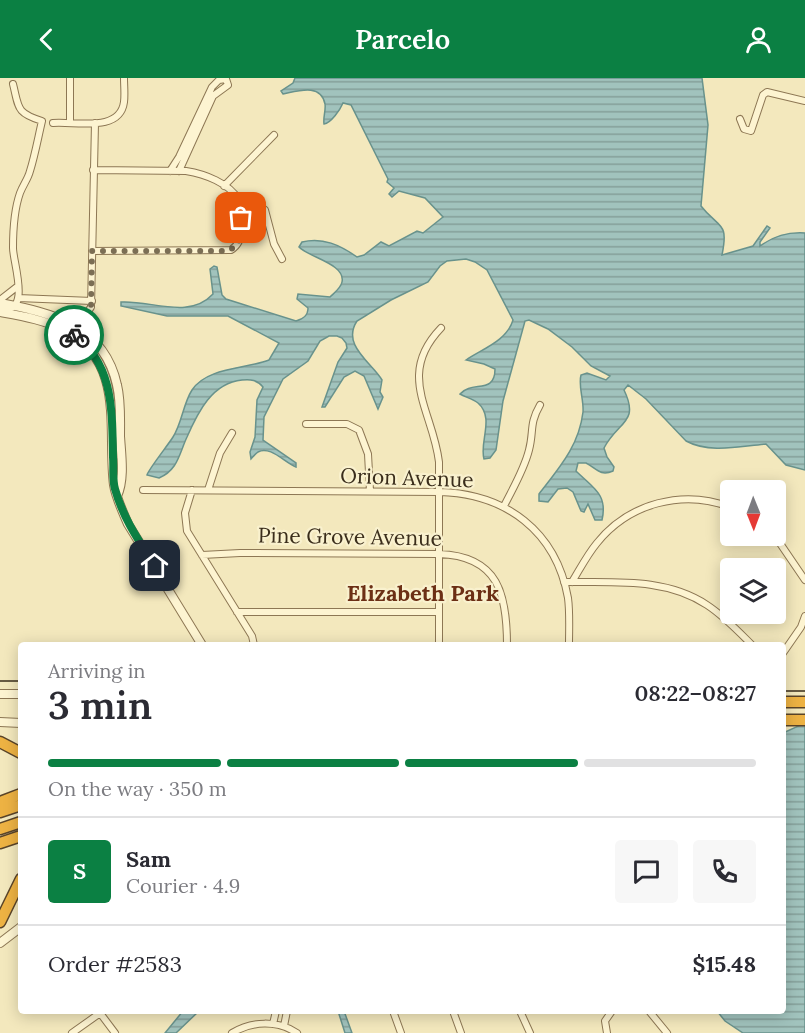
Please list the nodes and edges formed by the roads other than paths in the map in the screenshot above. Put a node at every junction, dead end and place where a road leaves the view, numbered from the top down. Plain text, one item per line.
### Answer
1 (70, 78) edge
2 (124, 78) edge
3 (212, 78) edge
4 (13, 84) dead end
5 (212, 87) junction
6 (805, 101) edge
7 (740, 119) dead end
8 (70, 121) junction
9 (53, 123) dead end
10 (95, 123) junction
11 (274, 135) dead end
12 (93, 170) junction
13 (170, 171) junction
14 (179, 171) junction
15 (224, 186) junction
16 (239, 200) junction
17 (92, 251) junction
18 (282, 259) dead end
19 (18, 286) junction
20 (0, 301) edge
21 (92, 301) junction
22 (17, 302) junction
23 (0, 310) edge
24 (75, 326) junction
25 (441, 328) dead end
26 (68, 332) junction
27 (540, 405) dead end
28 (306, 424) dead end
29 (232, 433) dead end
30 (143, 490) dead end
31 (192, 490) junction
32 (208, 490) junction
33 (370, 491) junction
34 (440, 492) junction
35 (117, 496) junction
36 (720, 504) edge
37 (504, 506) junction
38 (782, 546) edge
39 (439, 554) junction
40 (202, 555) junction
41 (805, 580) edge
42 (564, 582) junction
43 (572, 582) junction
44 (237, 612) junction
45 (439, 612) junction
46 (805, 616) edge
47 (200, 642) edge
48 (253, 642) edge
49 (439, 642) edge
50 (507, 642) edge
51 (569, 642) edge
52 (749, 642) edge
53 (786, 650) edge
54 (0, 694) edge
55 (18, 694) edge
56 (786, 702) edge
57 (805, 702) edge
58 (787, 720) edge
59 (805, 720) edge
60 (0, 722) edge
61 (18, 723) edge
62 (0, 742) edge
63 (18, 751) edge
64 (18, 795) edge
65 (0, 802) edge
66 (18, 806) edge
67 (0, 812) edge
68 (18, 823) edge
69 (0, 829) edge
70 (18, 837) edge
71 (0, 843) edge
72 (18, 885) edge
73 (0, 922) edge
74 (18, 929) edge
75 (0, 943) edge
76 (98, 1014) edge
77 (102, 1014) edge
78 (275, 1014) edge
79 (286, 1014) edge
80 (394, 1014) edge
81 (454, 1014) edge
82 (521, 1014) edge
83 (610, 1014) edge
84 (652, 1014) edge
85 (273, 1024) junction
86 (284, 1026) junction
87 (72, 1033) edge
88 (115, 1033) edge
89 (232, 1033) edge
90 (297, 1033) edge
91 (401, 1033) edge
92 (461, 1033) edge
93 (530, 1033) edge
94 (607, 1033) edge
95 (668, 1033) edge

1 - 8 street
2 - 10 street
3 - 5 street
4 - 19 street
5 - 13 street
5 - 14 street
6 - 7 street
8 - 9 street
8 - 10 street
10 - 12 street
11 - 15 street
12 - 13 street
12 - 17 street
13 - 14 street
14 - 15 street
15 - 16 street
16 - 17 street
16 - 18 street
17 - 21 street
19 - 20 street
19 - 22 street
20 - 22 street
21 - 22 street
21 - 24 street
22 - 23 street
22 - 24 street
23 - 26 street
24 - 26 street
24 - 35 street
25 - 34 street
26 - 35 street
27 - 37 street
28 - 33 street
29 - 32 street
30 - 31 street, Orion Avenue
31 - 32 street, Orion Avenue
31 - 40 street
32 - 33 street, Orion Avenue
33 - 34 street, Orion Avenue
34 - 37 street, Orion Avenue
34 - 39 street
35 - 47 street
36 - 43 street
37 - 42 street, Orion Avenue
38 - 41 street
39 - 40 street, Pine Grove Avenue
39 - 45 street
39 - 50 street, Pine Grove Avenue
40 - 44 street
42 - 43 street
42 - 51 street, Orion Avenue
43 - 52 street
44 - 45 street
44 - 48 street
45 - 49 street
46 - 53 street
54 - 55 street
56 - 57 highway
58 - 59 highway
60 - 61 street
62 - 63 highway
64 - 65 highway
66 - 67 highway
68 - 69 highway
70 - 71 highway
72 - 73 highway
74 - 75 street
76 - 87 street
77 - 88 street
78 - 85 street
79 - 86 street
80 - 91 street
81 - 92 street
82 - 93 street
83 - 94 street
84 - 95 street
85 - 86 street
85 - 89 street
86 - 90 street

